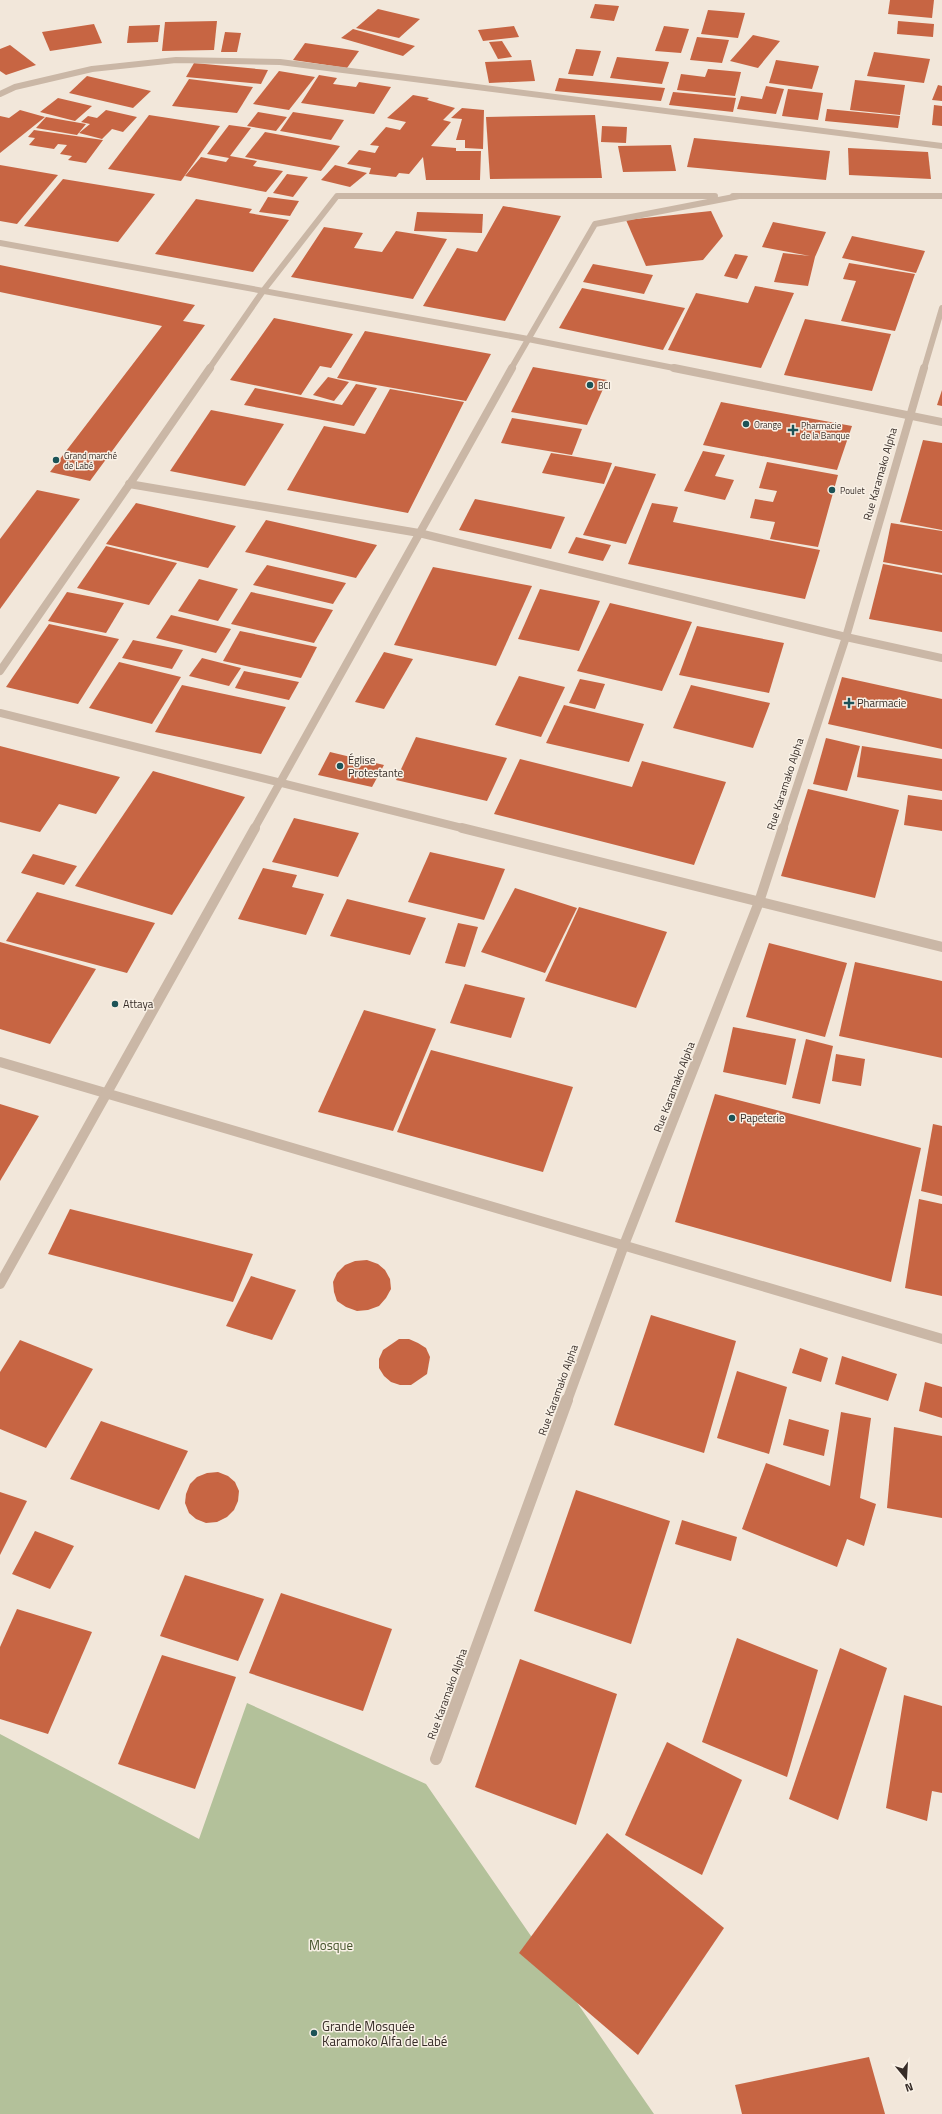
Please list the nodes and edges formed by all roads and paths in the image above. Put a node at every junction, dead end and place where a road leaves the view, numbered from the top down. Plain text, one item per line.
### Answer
1 (0, 94) edge
2 (942, 146) edge
3 (739, 196) junction
4 (942, 196) edge
5 (0, 243) edge
6 (263, 291) junction
7 (942, 308) edge
8 (528, 339) junction
9 (909, 415) junction
10 (942, 422) edge
11 (129, 484) junction
12 (420, 533) junction
13 (846, 637) junction
14 (942, 658) edge
15 (0, 671) edge
16 (0, 713) edge
17 (280, 783) junction
18 (759, 902) junction
19 (942, 947) edge
20 (0, 1062) edge
21 (106, 1093) junction
22 (624, 1245) junction
23 (0, 1284) edge
24 (942, 1339) edge
25 (436, 1759) dead end

1 - 2 street
3 - 4 street
3 - 6 street
3 - 8 street
5 - 6 street
6 - 8 street
6 - 11 street
7 - 9 street, Rue Karamako Alpha
8 - 9 street
8 - 12 street
9 - 10 street
9 - 13 street, Rue Karamako Alpha
11 - 12 street
11 - 15 street
12 - 13 street
12 - 17 street
13 - 14 street
13 - 18 street, Rue Karamako Alpha
16 - 17 street
17 - 18 street
17 - 21 street
18 - 19 street
18 - 22 street, Rue Karamako Alpha
20 - 21 street
21 - 22 street
21 - 23 street
22 - 24 street
22 - 25 street, Rue Karamako Alpha

